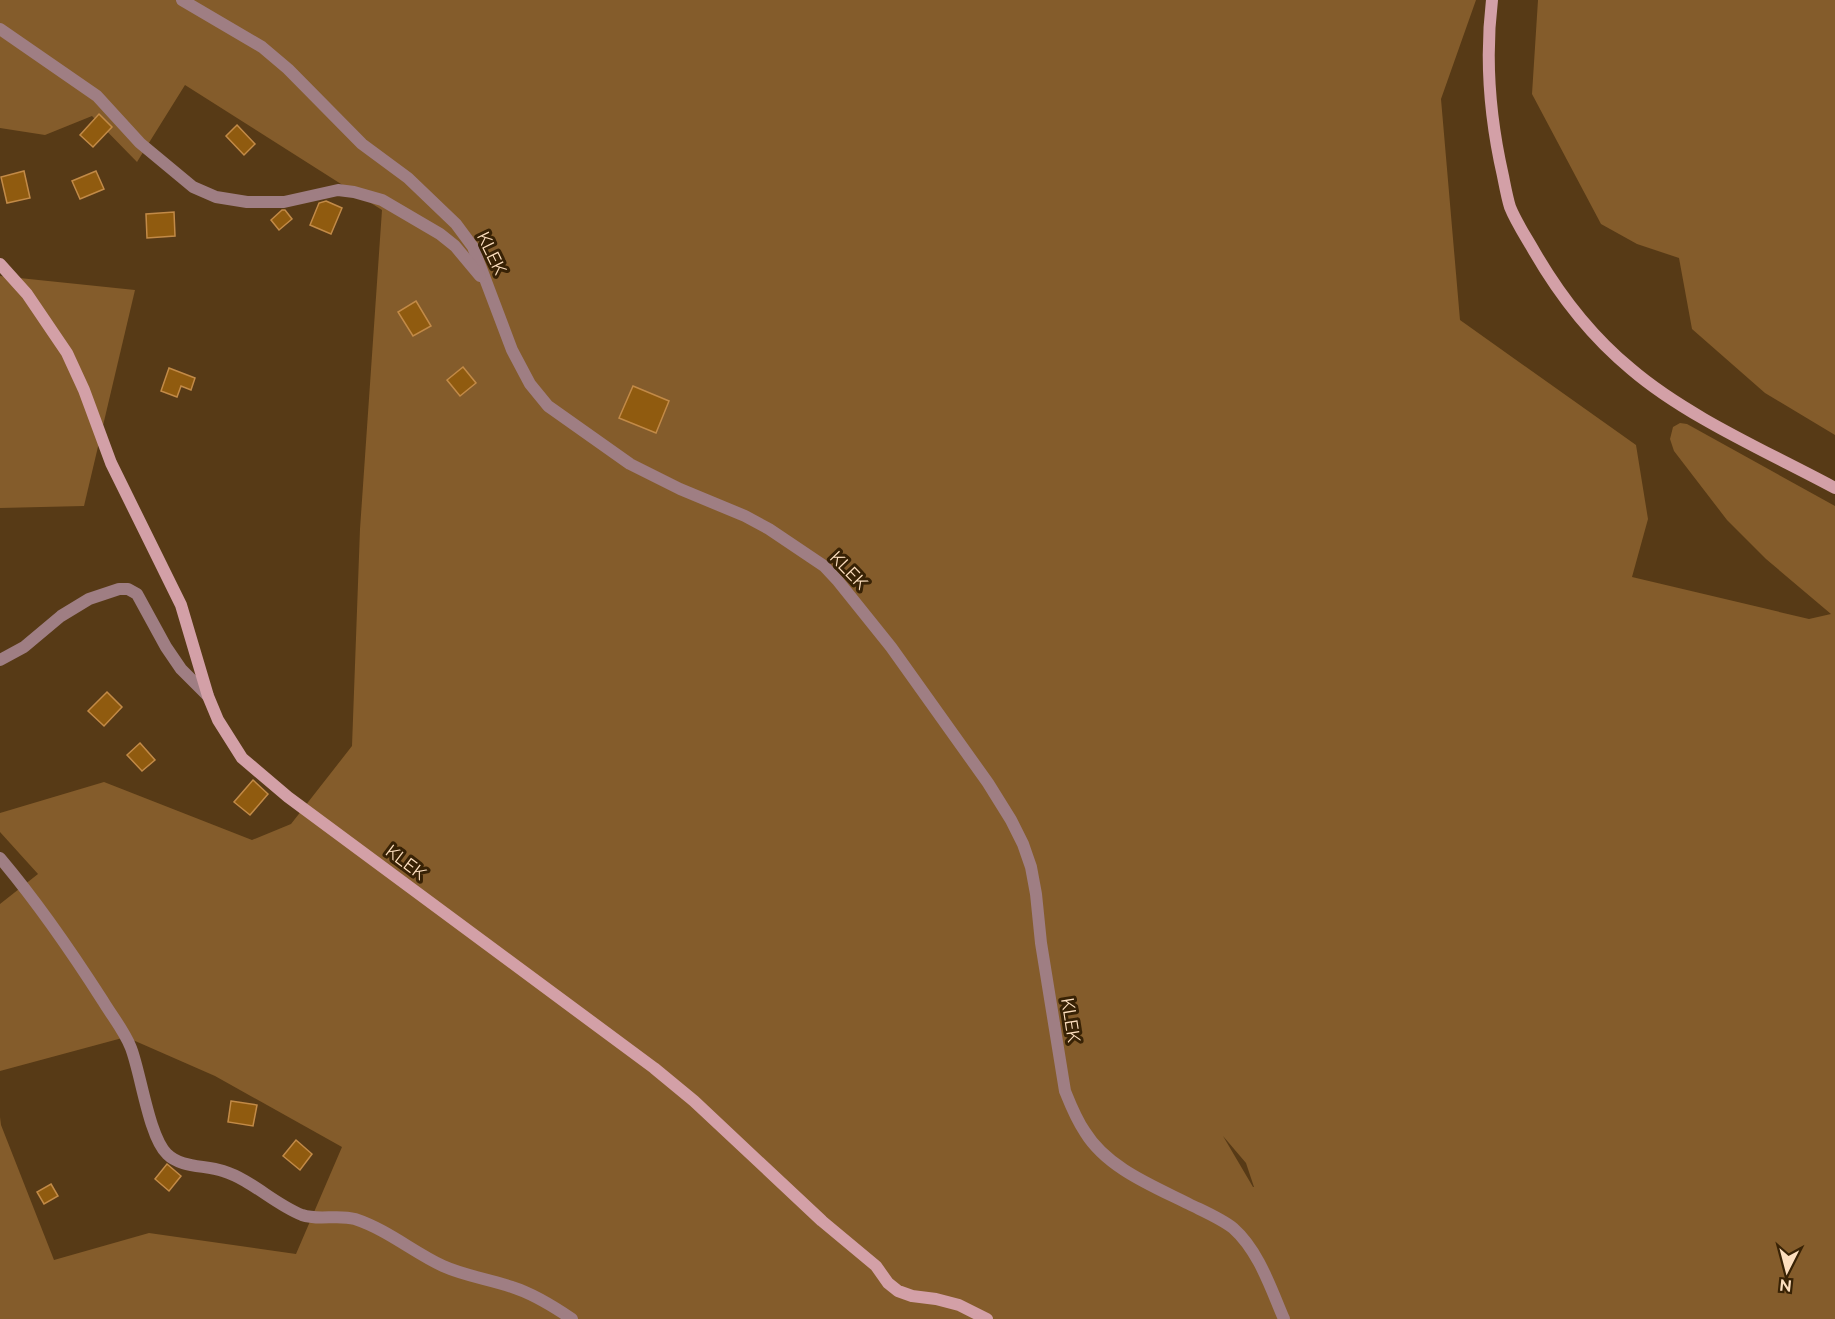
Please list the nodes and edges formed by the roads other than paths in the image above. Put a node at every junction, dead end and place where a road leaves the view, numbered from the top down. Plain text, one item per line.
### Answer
1 (182, 0) edge
2 (1492, 0) edge
3 (0, 29) edge
4 (0, 264) edge
5 (489, 289) junction
6 (1835, 488) edge
7 (0, 660) edge
8 (208, 696) junction
9 (0, 858) edge
10 (572, 1319) edge
11 (987, 1319) edge
12 (1284, 1319) edge

1 - 5 street, KLEK
2 - 6 street
3 - 5 street
4 - 8 street, KLEK
5 - 12 street, KLEK
7 - 8 street
8 - 11 street, KLEK
9 - 10 street

